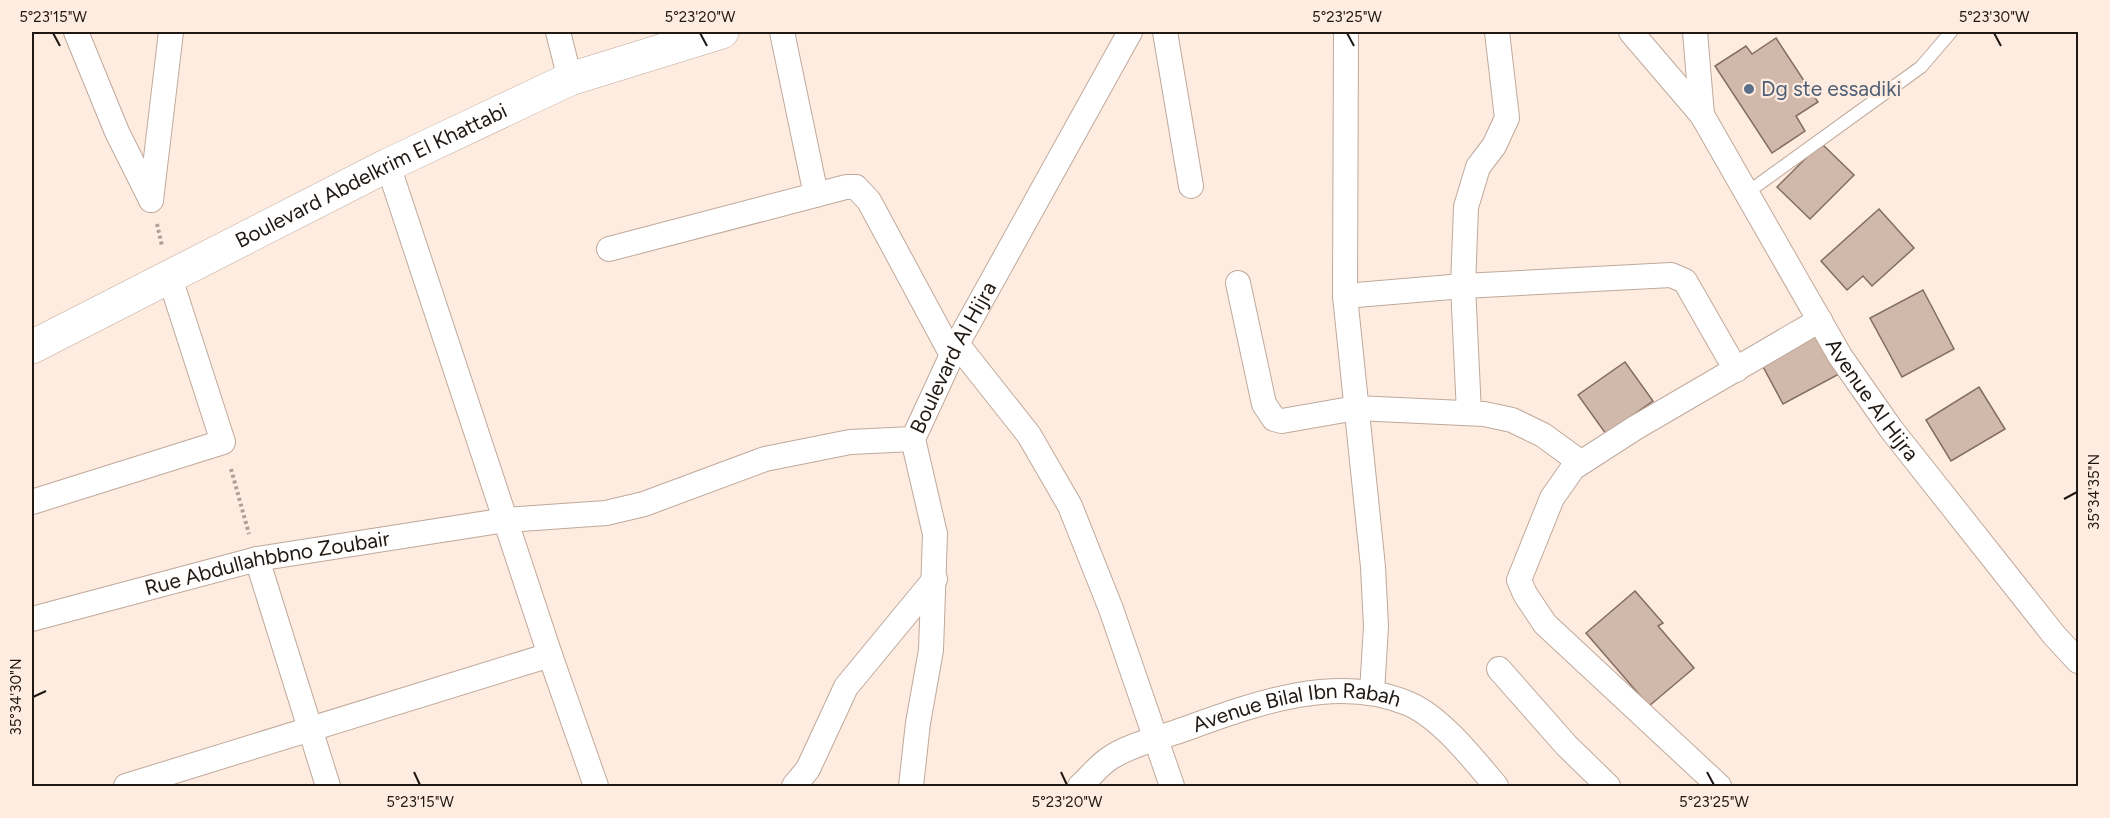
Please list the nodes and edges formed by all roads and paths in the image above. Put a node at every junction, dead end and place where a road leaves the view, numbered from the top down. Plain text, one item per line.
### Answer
1 (76, 32) edge
2 (171, 32) edge
3 (558, 32) edge
4 (723, 32) edge
5 (782, 32) edge
6 (1130, 32) edge
7 (1164, 32) edge
8 (1346, 32) edge
9 (1497, 32) edge
10 (1631, 32) edge
11 (1695, 32) edge
12 (1952, 32) edge
13 (680, 38) edge
14 (570, 79) junction
15 (1702, 115) junction
16 (388, 165) junction
17 (1191, 186) dead end
18 (1748, 192) junction
19 (816, 195) junction
20 (151, 200) junction
21 (609, 249) dead end
22 (170, 278) junction
23 (1238, 283) dead end
24 (1463, 286) junction
25 (1345, 296) junction
26 (1820, 320) junction
27 (32, 347) edge
28 (955, 349) junction
29 (1736, 370) junction
30 (1356, 408) junction
31 (1469, 413) junction
32 (913, 439) junction
33 (223, 442) junction
34 (1580, 462) junction
35 (32, 502) edge
36 (506, 520) junction
37 (257, 559) junction
38 (935, 579) junction
39 (32, 619) edge
40 (550, 655) junction
41 (2079, 661) edge
42 (1498, 669) dead end
43 (1372, 693) junction
44 (308, 728) junction
45 (1154, 740) junction
46 (126, 786) edge
47 (328, 786) edge
48 (596, 786) edge
49 (795, 786) edge
50 (911, 786) edge
51 (1080, 786) edge
52 (1172, 786) edge
53 (1496, 786) edge
54 (1608, 786) edge
55 (1719, 786) edge

1 - 20 street
2 - 20 street
3 - 14 street
4 - 13 street, Boulevard Abdelkrim El Khattabi
5 - 19 street
6 - 28 street, Boulevard Al Hijra
7 - 17 street
8 - 25 street
9 - 24 street
10 - 15 street, Avenue Al Hijra
11 - 15 street, Avenue Al Hijra
12 - 18 lane
13 - 14 street, Boulevard Abdelkrim El Khattabi
14 - 16 street, Boulevard Abdelkrim El Khattabi
15 - 18 street, Avenue Al Hijra
16 - 22 street, Boulevard Abdelkrim El Khattabi
16 - 36 street
18 - 26 street, Avenue Al Hijra
19 - 21 street
19 - 28 street
20 - 22 path
22 - 27 street, Boulevard Abdelkrim El Khattabi
22 - 33 street
23 - 30 street
24 - 25 street
24 - 29 street
24 - 31 street
25 - 30 street
26 - 29 street
26 - 41 street, Avenue Al Hijra
28 - 32 street, Boulevard Al Hijra
28 - 45 street
29 - 34 street
30 - 31 street
30 - 43 street
31 - 34 street
32 - 36 street, Rue Abdullahbbno Zoubair
32 - 38 street, Boulevard Al Hijra
33 - 35 street
33 - 37 path
34 - 55 street
36 - 37 street, Rue Abdullahbbno Zoubair
36 - 40 street
37 - 39 street, Rue Abdullahbbno Zoubair
37 - 44 street
38 - 49 street
38 - 50 street, Boulevard Al Hijra
40 - 44 street
40 - 48 street
42 - 54 street
43 - 45 street, Avenue Bilal Ibn Rabah
43 - 53 street, Avenue Bilal Ibn Rabah
44 - 46 street
44 - 47 street
45 - 51 street, Avenue Bilal Ibn Rabah
45 - 52 street

